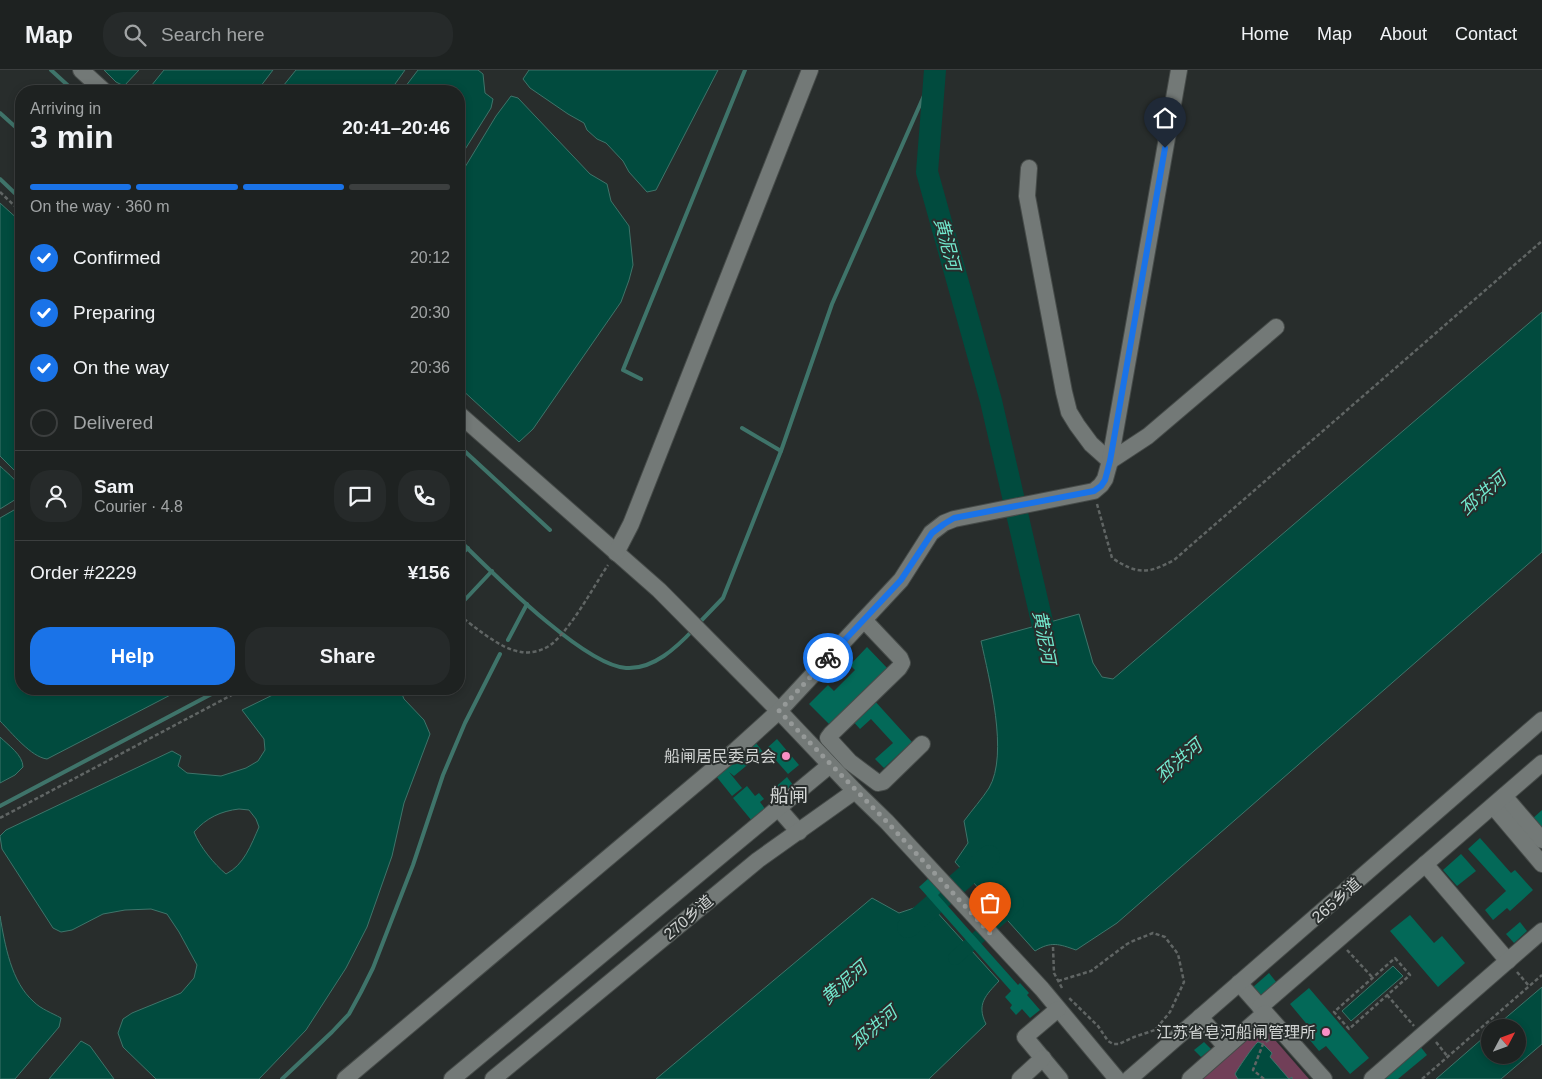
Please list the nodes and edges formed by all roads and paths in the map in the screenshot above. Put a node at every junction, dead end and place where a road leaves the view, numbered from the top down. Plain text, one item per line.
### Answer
1 (81, 70) edge
2 (810, 70) edge
3 (1179, 70) edge
4 (97, 85) edge
5 (1029, 168) dead end
6 (0, 192) edge
7 (15, 206) edge
8 (1542, 241) edge
9 (1276, 327) dead end
10 (465, 419) edge
11 (1110, 461) junction
12 (1094, 491) junction
13 (616, 554) junction
14 (465, 620) edge
15 (864, 620) junction
16 (232, 695) edge
17 (779, 711) junction
18 (1542, 720) edge
19 (922, 744) dead end
20 (1542, 764) edge
21 (830, 765) junction
22 (855, 791) junction
23 (1498, 801) junction
24 (778, 808) junction
25 (0, 818) edge
26 (799, 832) junction
27 (1542, 840) edge
28 (1425, 864) junction
29 (1542, 864) edge
30 (1542, 931) edge
31 (1338, 939) junction
32 (1053, 947) dead end
33 (1508, 961) junction
34 (1542, 975) edge
35 (1373, 978) junction
36 (1058, 981) junction
37 (1239, 983) junction
38 (1529, 986) junction
39 (1387, 995) junction
40 (1058, 1009) junction
41 (1262, 1010) junction
42 (1200, 1017) junction
43 (1424, 1033) junction
44 (1264, 1044) dead end
45 (1226, 1047) junction
46 (1448, 1057) junction
47 (1043, 1058) junction
48 (345, 1079) edge
49 (452, 1079) edge
50 (493, 1079) edge
51 (1020, 1079) edge
52 (1060, 1079) edge
53 (1116, 1079) edge
54 (1129, 1079) edge
55 (1190, 1079) edge
56 (1264, 1079) edge
57 (1324, 1079) edge
58 (1372, 1079) edge
59 (1422, 1079) edge

1 - 4 street
2 - 13 street
3 - 11 street
5 - 11 street
6 - 7 path
8 - 12 path
9 - 11 street
10 - 13 street
11 - 12 street
12 - 15 street
13 - 14 path
13 - 17 street
15 - 17 street
15 - 19 street
16 - 25 path
17 - 21 street
17 - 48 street
18 - 37 street, 265乡道
20 - 23 street
21 - 22 street
21 - 24 street
22 - 26 street, 270乡道
22 - 40 street
23 - 27 street
23 - 28 street
23 - 29 street
24 - 26 street
24 - 49 street
26 - 50 street, 270乡道
28 - 31 street
28 - 33 street
30 - 33 street
31 - 35 path
31 - 41 street
32 - 36 path
33 - 38 path
33 - 43 street
34 - 38 path
35 - 39 path
35 - 39 path
36 - 36 path
37 - 41 street
37 - 42 street, 265乡道
38 - 46 path
39 - 43 path
40 - 47 street
40 - 53 street
41 - 45 street
41 - 57 street
42 - 45 street
42 - 54 street, 265乡道
43 - 46 path
43 - 58 street
44 - 56 path
45 - 55 street
46 - 59 path
47 - 51 street
47 - 52 street

